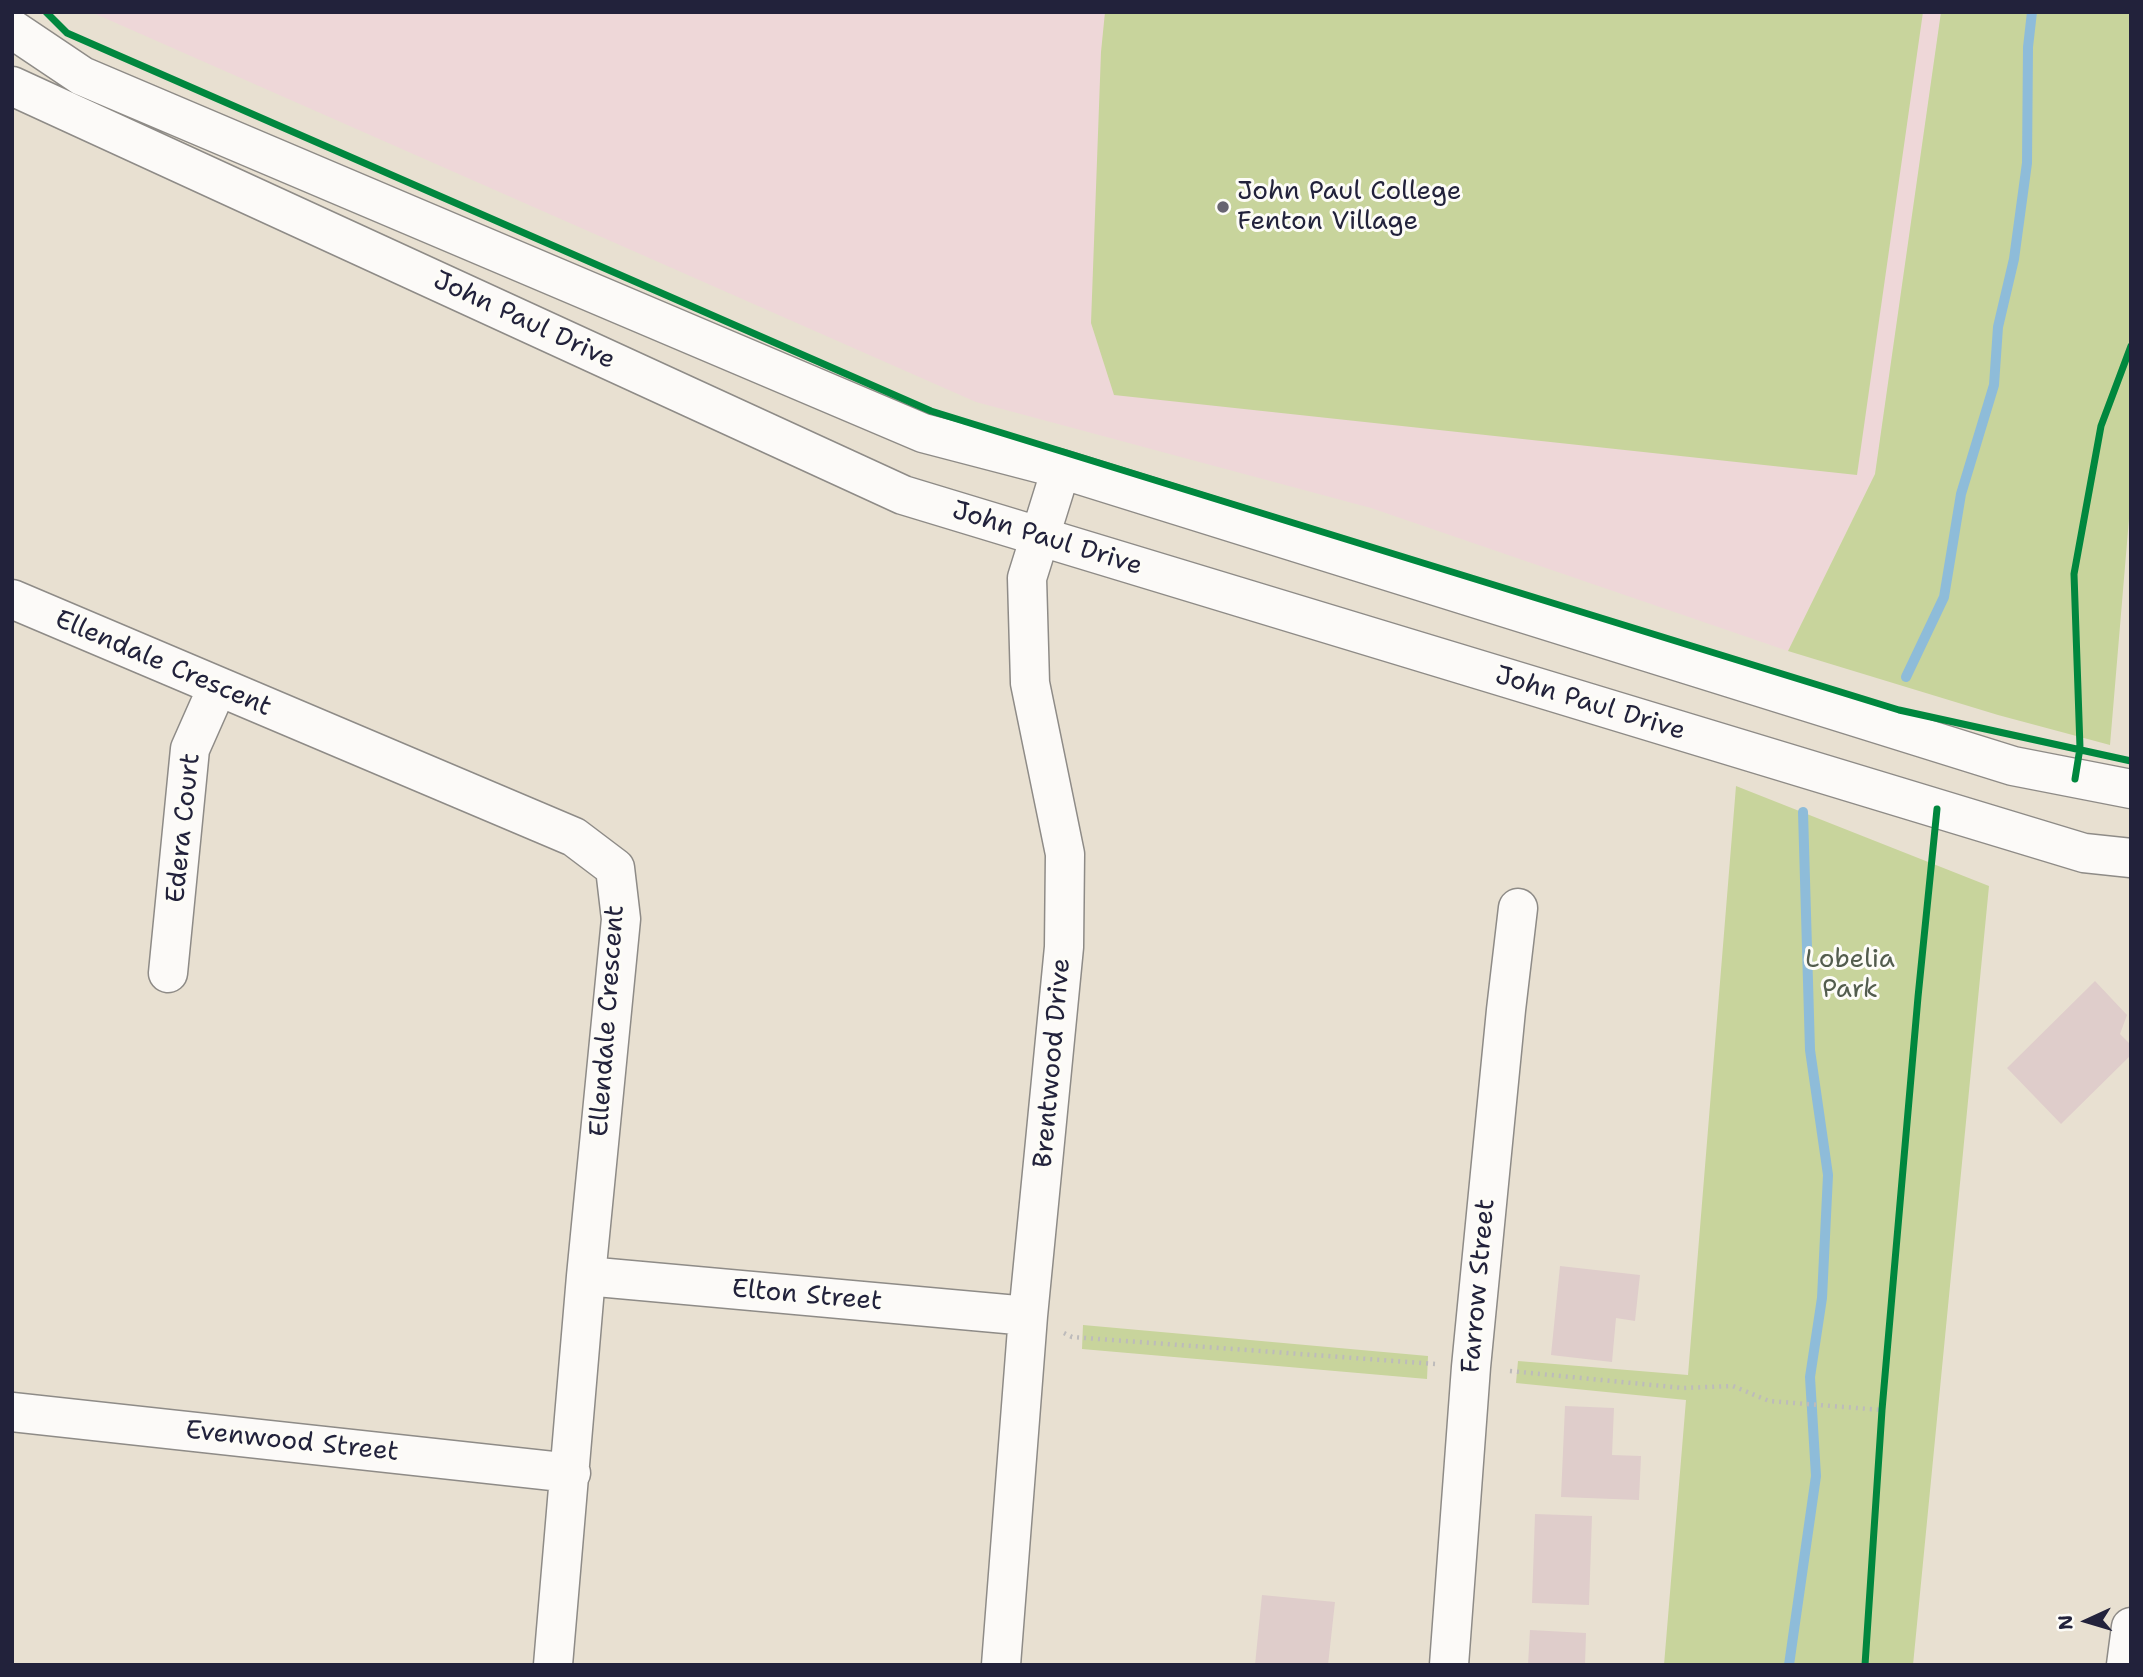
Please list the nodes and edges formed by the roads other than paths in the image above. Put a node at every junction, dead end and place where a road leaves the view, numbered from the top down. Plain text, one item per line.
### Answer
1 (12, 29) edge
2 (12, 86) edge
3 (1061, 469) junction
4 (1039, 536) junction
5 (12, 599) edge
6 (217, 688) junction
7 (2131, 789) edge
8 (2131, 858) edge
9 (1518, 908) dead end
10 (169, 973) dead end
11 (586, 1276) junction
12 (1028, 1316) junction
13 (12, 1412) edge
14 (571, 1472) junction
15 (2131, 1627) edge
16 (553, 1665) edge
17 (1001, 1665) edge
18 (1449, 1665) edge
19 (2126, 1665) edge

1 - 3 street, John Paul Drive
2 - 4 street, John Paul Drive
3 - 4 street, Brentwood Drive
3 - 7 street, John Paul Drive
4 - 8 street, John Paul Drive
4 - 12 street, Brentwood Drive
5 - 6 street, Ellendale Crescent
6 - 10 street, Edera Court
6 - 11 street, Ellendale Crescent
9 - 18 street, Farrow Street
11 - 12 street, Elton Street
11 - 14 street, Ellendale Crescent
12 - 17 street, Brentwood Drive
13 - 14 street, Evenwood Street
14 - 16 street, Ellendale Crescent
15 - 19 street

